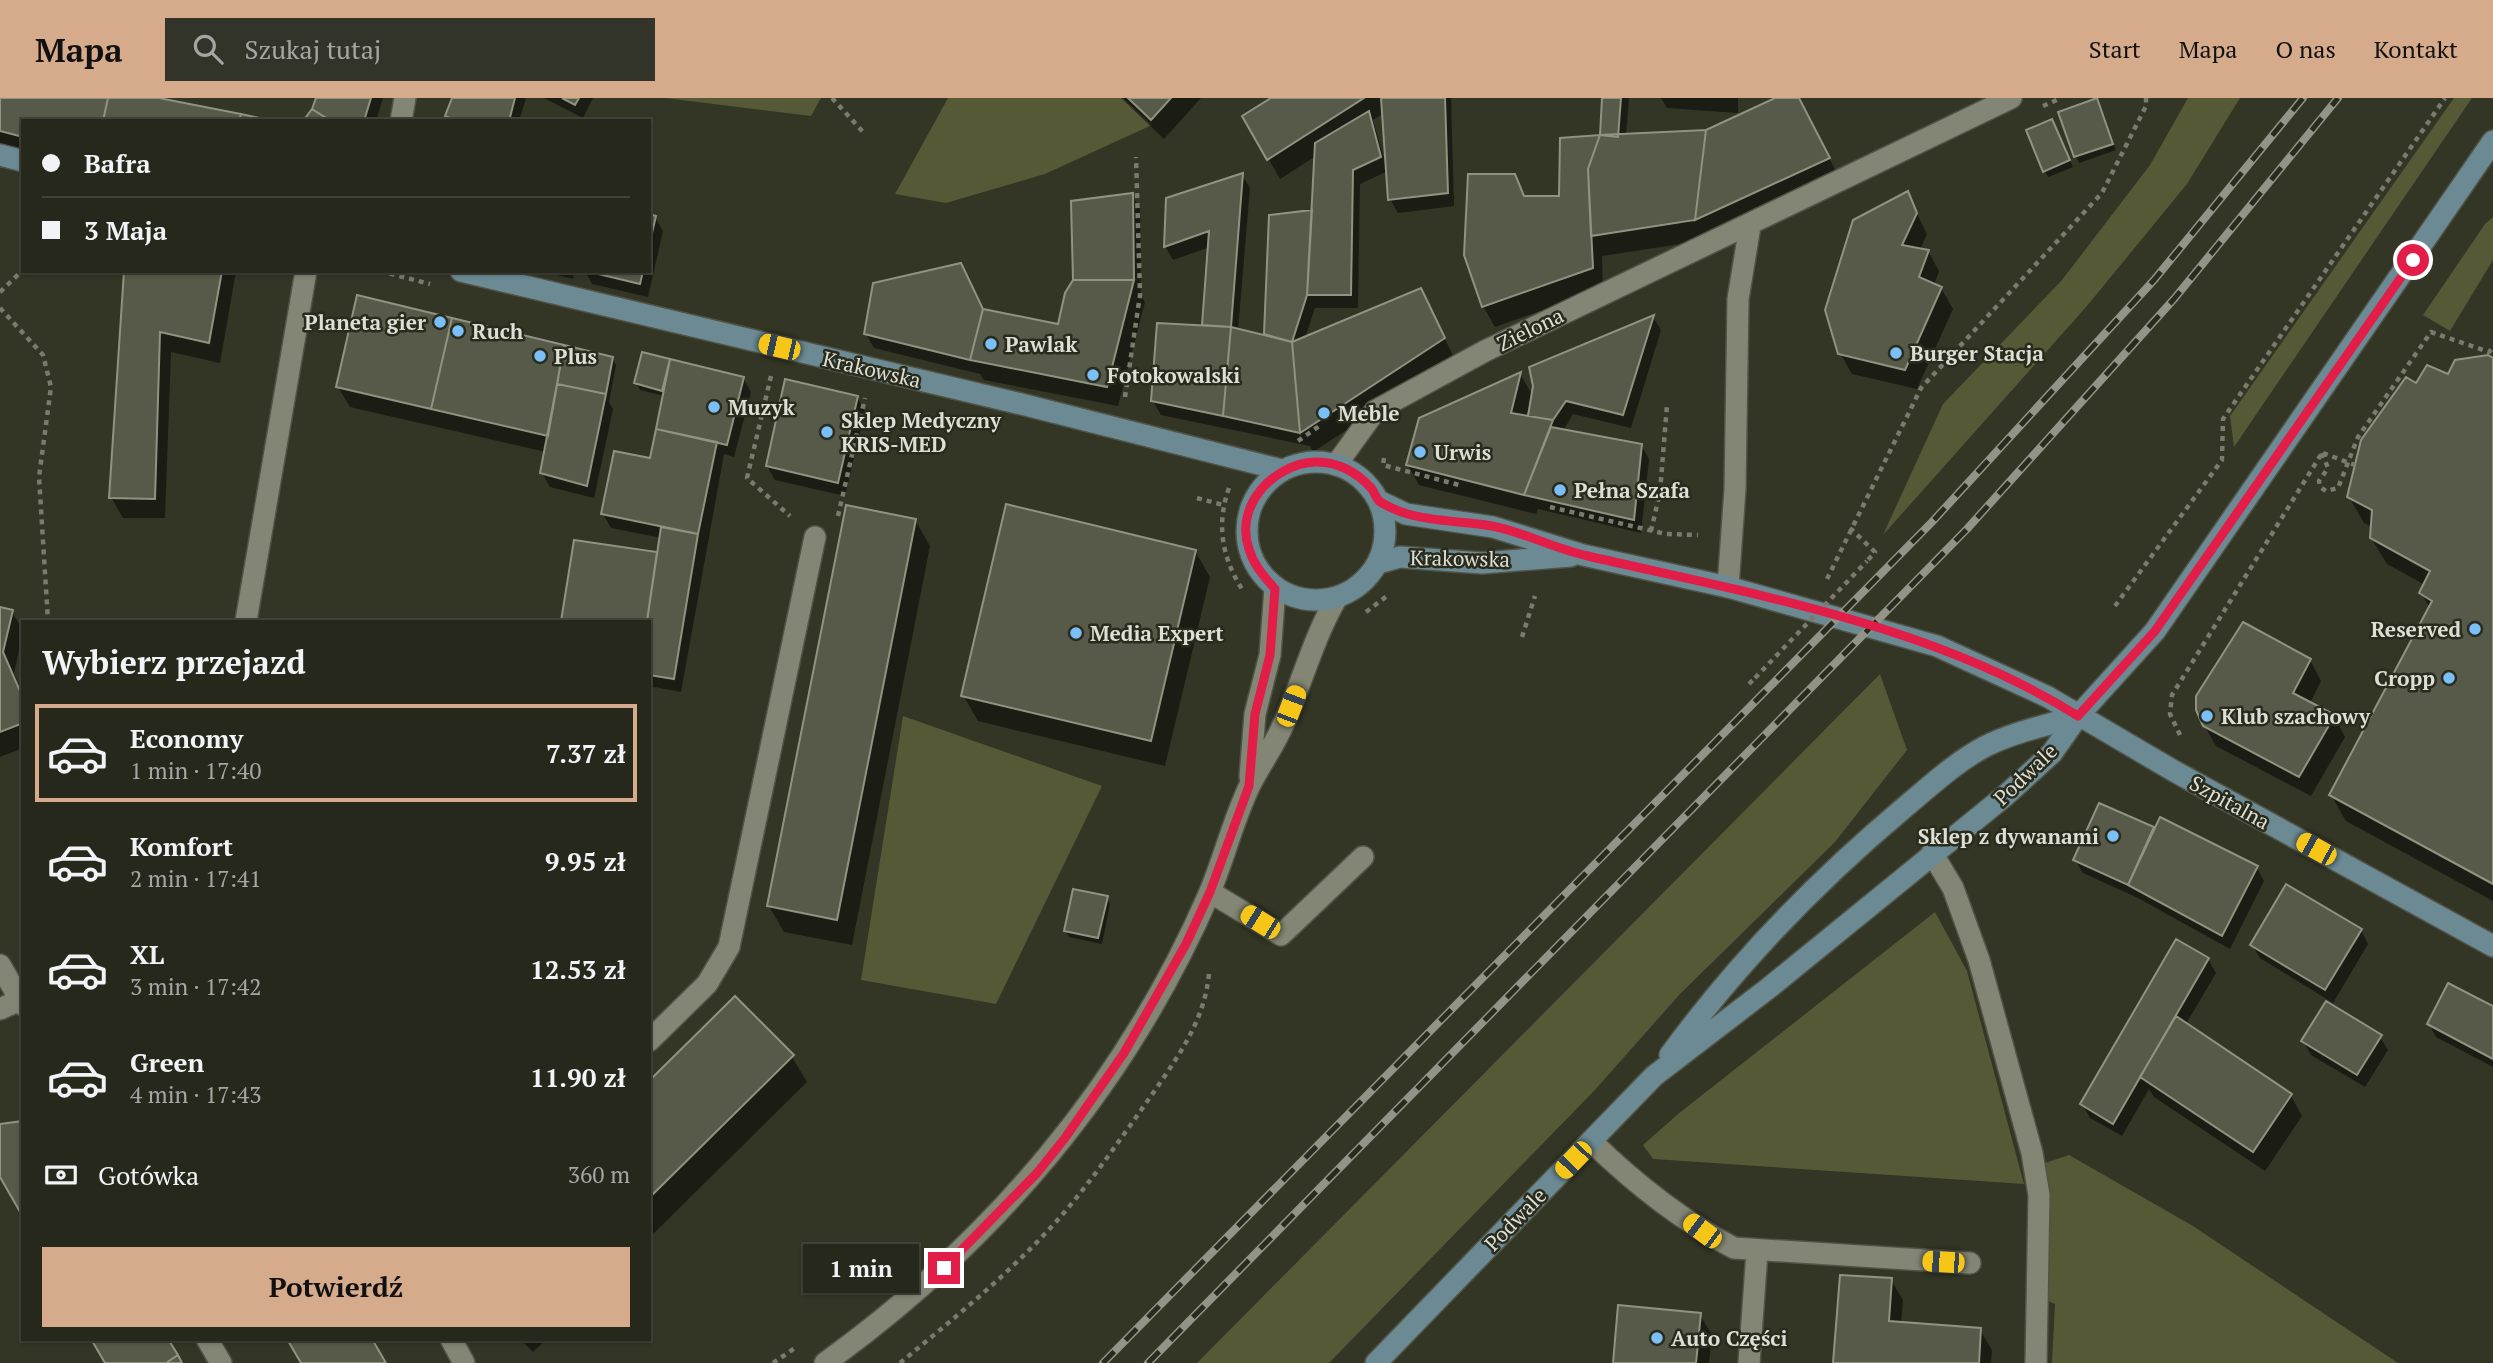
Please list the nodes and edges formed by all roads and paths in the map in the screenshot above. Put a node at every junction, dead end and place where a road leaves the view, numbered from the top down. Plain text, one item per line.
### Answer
1 (405, 98) edge
2 (832, 98) edge
3 (2011, 98) edge
4 (2061, 98) edge
5 (2146, 98) edge
6 (2445, 98) edge
7 (2036, 110) dead end
8 (401, 119) edge
9 (864, 133) dead end
10 (2493, 141) edge
11 (0, 155) edge
12 (1136, 158) dead end
13 (21, 160) edge
14 (1750, 226) junction
15 (21, 272) edge
16 (306, 273) edge
17 (469, 273) edge
18 (0, 292) edge
19 (0, 307) edge
20 (779, 347) junction
21 (2493, 348) edge
22 (1667, 405) dead end
23 (1124, 406) dead end
24 (1324, 423) dead end
25 (2329, 441) dead end
26 (1294, 444) dead end
27 (2322, 452) junction
28 (1384, 453) dead end
29 (2349, 463) junction
30 (1336, 465) junction
31 (2355, 465) dead end
32 (1282, 470) junction
33 (1231, 482) dead end
34 (1476, 489) dead end
35 (1198, 498) dead end
36 (1379, 501) junction
37 (1223, 505) junction
38 (1543, 505) dead end
39 (1707, 528) dead end
40 (1850, 528) junction
41 (1651, 531) junction
42 (815, 537) joint
43 (1583, 555) junction
44 (1379, 563) junction
45 (1827, 579) dead end
46 (1728, 587) junction
47 (1275, 589) junction
48 (1397, 592) dead end
49 (1246, 596) dead end
50 (1535, 596) dead end
51 (1336, 598) junction
52 (2115, 606) dead end
53 (1360, 617) dead end
54 (48, 620) edge
55 (246, 620) edge
56 (1522, 637) dead end
57 (1749, 684) dead end
58 (2078, 716) junction
59 (2185, 740) dead end
60 (1249, 786) junction
61 (1932, 853) junction
62 (1363, 857) dead end
63 (1210, 892) junction
64 (2493, 947) edge
65 (0, 965) edge
66 (21, 1002) edge
67 (0, 1009) edge
68 (651, 1039) edge
69 (1654, 1076) junction
70 (1591, 1141) junction
71 (1757, 1252) junction
72 (1970, 1263) dead end
73 (208, 1341) edge
74 (453, 1341) edge
75 (803, 1343) dead end
76 (221, 1363) edge
77 (464, 1363) edge
78 (773, 1363) edge
79 (825, 1363) edge
80 (1376, 1363) edge
81 (1749, 1363) edge
82 (2036, 1363) edge

1 - 8 street
2 - 9 path
3 - 14 street, Zielona
4 - 7 path
5 - 40 path
6 - 52 path
10 - 58 street
11 - 13 street
12 - 23 path
14 - 30 street, Zielona
14 - 46 street
15 - 18 path
16 - 55 street
17 - 20 street, Krakowska
19 - 54 path
20 - 32 street, Krakowska
20 - 42 path
21 - 29 path
22 - 41 path
24 - 26 path
25 - 27 path
27 - 29 path
27 - 29 path
27 - 59 path
28 - 34 path
29 - 31 path
30 - 32 street
30 - 36 street
32 - 47 street
33 - 37 path
35 - 37 path
36 - 43 street, Krakowska
36 - 44 street
37 - 49 path
38 - 41 path
39 - 41 path
40 - 45 path
40 - 57 path, bridge
42 - 68 street
43 - 44 street, Krakowska
43 - 46 street, Krakowska
44 - 51 street
46 - 58 street, Krakowska
47 - 51 street
47 - 60 street
48 - 53 path
50 - 56 path
51 - 60 street
58 - 61 street, Podwale
58 - 64 street, Szpitalna
58 - 69 street, Podwale
60 - 63 street
61 - 69 street, Podwale
61 - 82 street
62 - 63 street
63 - 79 street
65 - 66 street
66 - 67 street
69 - 70 street, Podwale
70 - 71 street
70 - 80 street, Podwale
71 - 72 street
71 - 81 street
73 - 76 street
74 - 77 street
75 - 78 path

